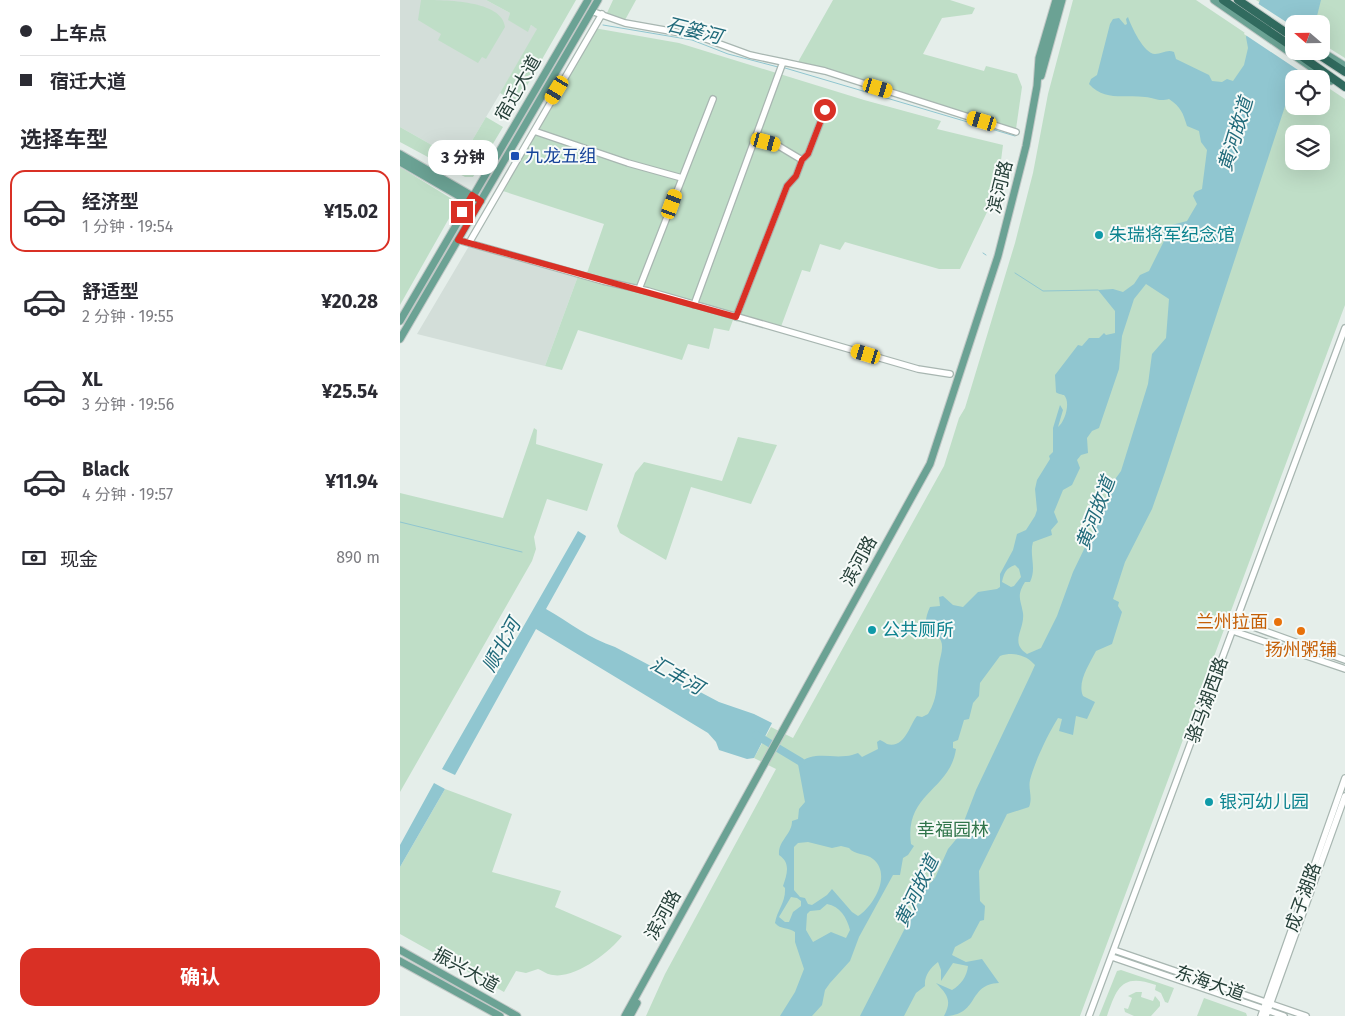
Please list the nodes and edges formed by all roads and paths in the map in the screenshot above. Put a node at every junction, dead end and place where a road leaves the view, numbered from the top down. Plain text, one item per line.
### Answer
1 (588, 0) edge
2 (598, 0) edge
3 (1061, 0) edge
4 (1214, 0) edge
5 (1223, 0) edge
6 (1238, 0) edge
7 (1245, 0) edge
8 (592, 11) junction
9 (602, 14) junction
10 (1285, 27) edge
11 (1285, 32) edge
12 (1285, 43) edge
13 (1307, 60) edge
14 (1312, 60) edge
15 (1330, 60) edge
16 (783, 62) junction
17 (1345, 69) edge
18 (1345, 81) edge
19 (1345, 89) edge
20 (713, 99) dead end
21 (825, 110) dead end
22 (534, 131) junction
23 (1016, 132) dead end
24 (756, 139) junction
25 (400, 154) edge
26 (802, 160) junction
27 (400, 162) edge
28 (682, 178) junction
29 (470, 199) junction
30 (479, 204) junction
31 (458, 240) junction
32 (468, 243) junction
33 (639, 289) junction
34 (694, 305) junction
35 (736, 317) junction
36 (400, 321) edge
37 (1345, 328) edge
38 (400, 339) edge
39 (950, 374) dead end
40 (1237, 621) junction
41 (1233, 631) junction
42 (1345, 660) edge
43 (1345, 669) edge
44 (1345, 778) edge
45 (1345, 796) edge
46 (400, 950) edge
47 (1114, 950) junction
48 (1112, 958) junction
49 (400, 961) edge
50 (642, 985) junction
51 (1268, 1003) junction
52 (1266, 1012) edge
53 (500, 1016) edge
54 (517, 1016) edge
55 (624, 1016) edge
56 (630, 1016) edge
57 (1089, 1016) edge
58 (1261, 1016) edge
59 (1284, 1016) edge
60 (1306, 1016) edge

1 - 29 main road, 宿迁大道
2 - 8 main road, 宿迁大道
3 - 50 main road, 滨河路
4 - 19 main road
5 - 12 highway
6 - 11 highway
7 - 10 main road
8 - 9 street
8 - 30 main road, 宿迁大道
9 - 16 street
9 - 22 street
13 - 19 highway
14 - 18 highway
15 - 17 highway
16 - 23 street
16 - 24 street
20 - 28 street
21 - 26 street
22 - 28 street
22 - 32 street
24 - 26 street
24 - 34 street
25 - 29 main road
26 - 35 street
27 - 29 main road
28 - 33 street
29 - 30 main road
29 - 36 main road, 宿迁大道
30 - 31 main road, 宿迁大道
31 - 32 street
31 - 38 main road, 宿迁大道
32 - 33 street
33 - 34 street
34 - 35 street
35 - 39 street
37 - 40 street, 骆马湖西路
40 - 41 street, 骆马湖西路
40 - 42 street
41 - 43 street
41 - 47 street, 骆马湖西路
44 - 51 street, 成子湖路
45 - 51 street, 成子湖路
46 - 54 main road, 振兴大道
47 - 48 street, 骆马湖西路
47 - 51 street, 东海大道
48 - 52 street, 东海大道
48 - 57 street, 骆马湖西路
49 - 53 main road, 振兴大道
50 - 55 main road
50 - 56 main road
51 - 52 street, 成子湖路
51 - 60 street, 东海大道
52 - 58 street, 成子湖路
52 - 59 street, 东海大道

